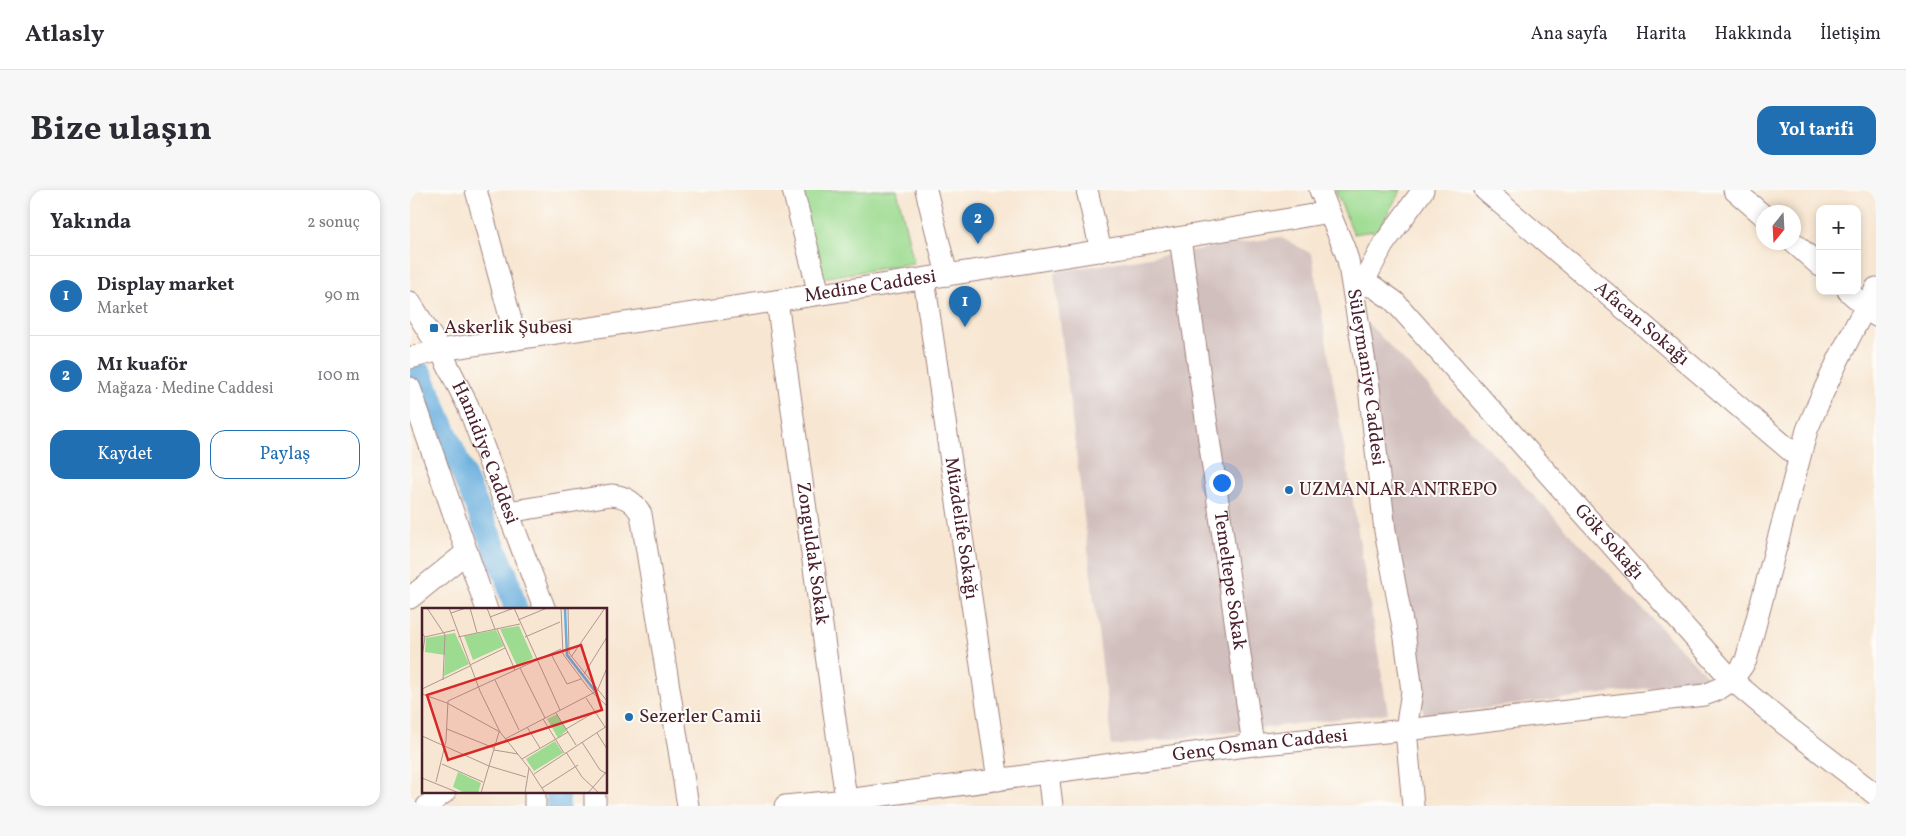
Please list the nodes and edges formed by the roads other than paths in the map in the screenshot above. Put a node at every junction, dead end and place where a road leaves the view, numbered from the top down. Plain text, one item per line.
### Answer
1 (476, 190) edge
2 (793, 190) edge
3 (926, 190) edge
4 (1087, 190) edge
5 (1320, 190) edge
6 (1423, 190) edge
7 (1484, 190) edge
8 (1734, 190) edge
9 (1756, 209) edge
10 (1329, 212) junction
11 (1180, 238) junction
12 (1801, 249) edge
13 (1101, 251) junction
14 (1816, 262) edge
15 (947, 275) junction
16 (924, 278) junction
17 (1358, 283) junction
18 (1876, 288) edge
19 (819, 294) junction
20 (1853, 295) edge
21 (777, 301) junction
22 (410, 302) edge
23 (1871, 311) edge
24 (516, 339) junction
25 (440, 350) junction
26 (410, 358) edge
27 (410, 388) edge
28 (1798, 458) junction
29 (508, 512) junction
30 (467, 552) junction
31 (410, 598) edge
32 (486, 608) edge
33 (544, 608) edge
34 (1732, 680) junction
35 (1406, 730) junction
36 (1253, 745) junction
37 (1048, 773) junction
38 (998, 780) junction
39 (442, 794) edge
40 (1876, 795) edge
41 (847, 803) edge
42 (427, 806) edge
43 (688, 806) edge
44 (785, 806) edge
45 (1052, 806) edge
46 (1413, 806) edge

1 - 24 street
2 - 19 street
3 - 15 street
4 - 13 street
5 - 10 street, Süleymaniye Caddesi
6 - 17 street
7 - 28 street, Afacan Sokağı
8 - 9 street
10 - 11 street, Medine Caddesi
10 - 17 street, Süleymaniye Caddesi
11 - 13 street, Medine Caddesi
11 - 36 street, Temeltepe Sokak
12 - 14 street
13 - 15 street, Medine Caddesi
15 - 16 street, Medine Caddesi
16 - 19 street, Medine Caddesi
16 - 38 street, Müzdelife Sokağı
17 - 34 street, Gök Sokağı
17 - 35 street, Süleymaniye Caddesi
18 - 23 street
19 - 21 street, Medine Caddesi
20 - 23 street
21 - 24 street, Medine Caddesi
21 - 41 street, Zonguldak Sokak
22 - 25 street, Hamidiye Caddesi
23 - 28 street
24 - 25 street, Medine Caddesi
25 - 26 street, Medine Caddesi
25 - 29 street, Hamidiye Caddesi
27 - 30 street
28 - 34 street
29 - 33 street, Hamidiye Caddesi
29 - 43 street
30 - 31 street
30 - 32 street
34 - 35 street, Genç Osman Caddesi
34 - 40 street, Gök Sokağı
35 - 36 street, Genç Osman Caddesi
35 - 46 street, Süleymaniye Caddesi
36 - 37 street, Genç Osman Caddesi
37 - 38 street, Genç Osman Caddesi
37 - 45 street
38 - 41 street, Genç Osman Caddesi
39 - 42 street
41 - 44 street, Genç Osman Caddesi

